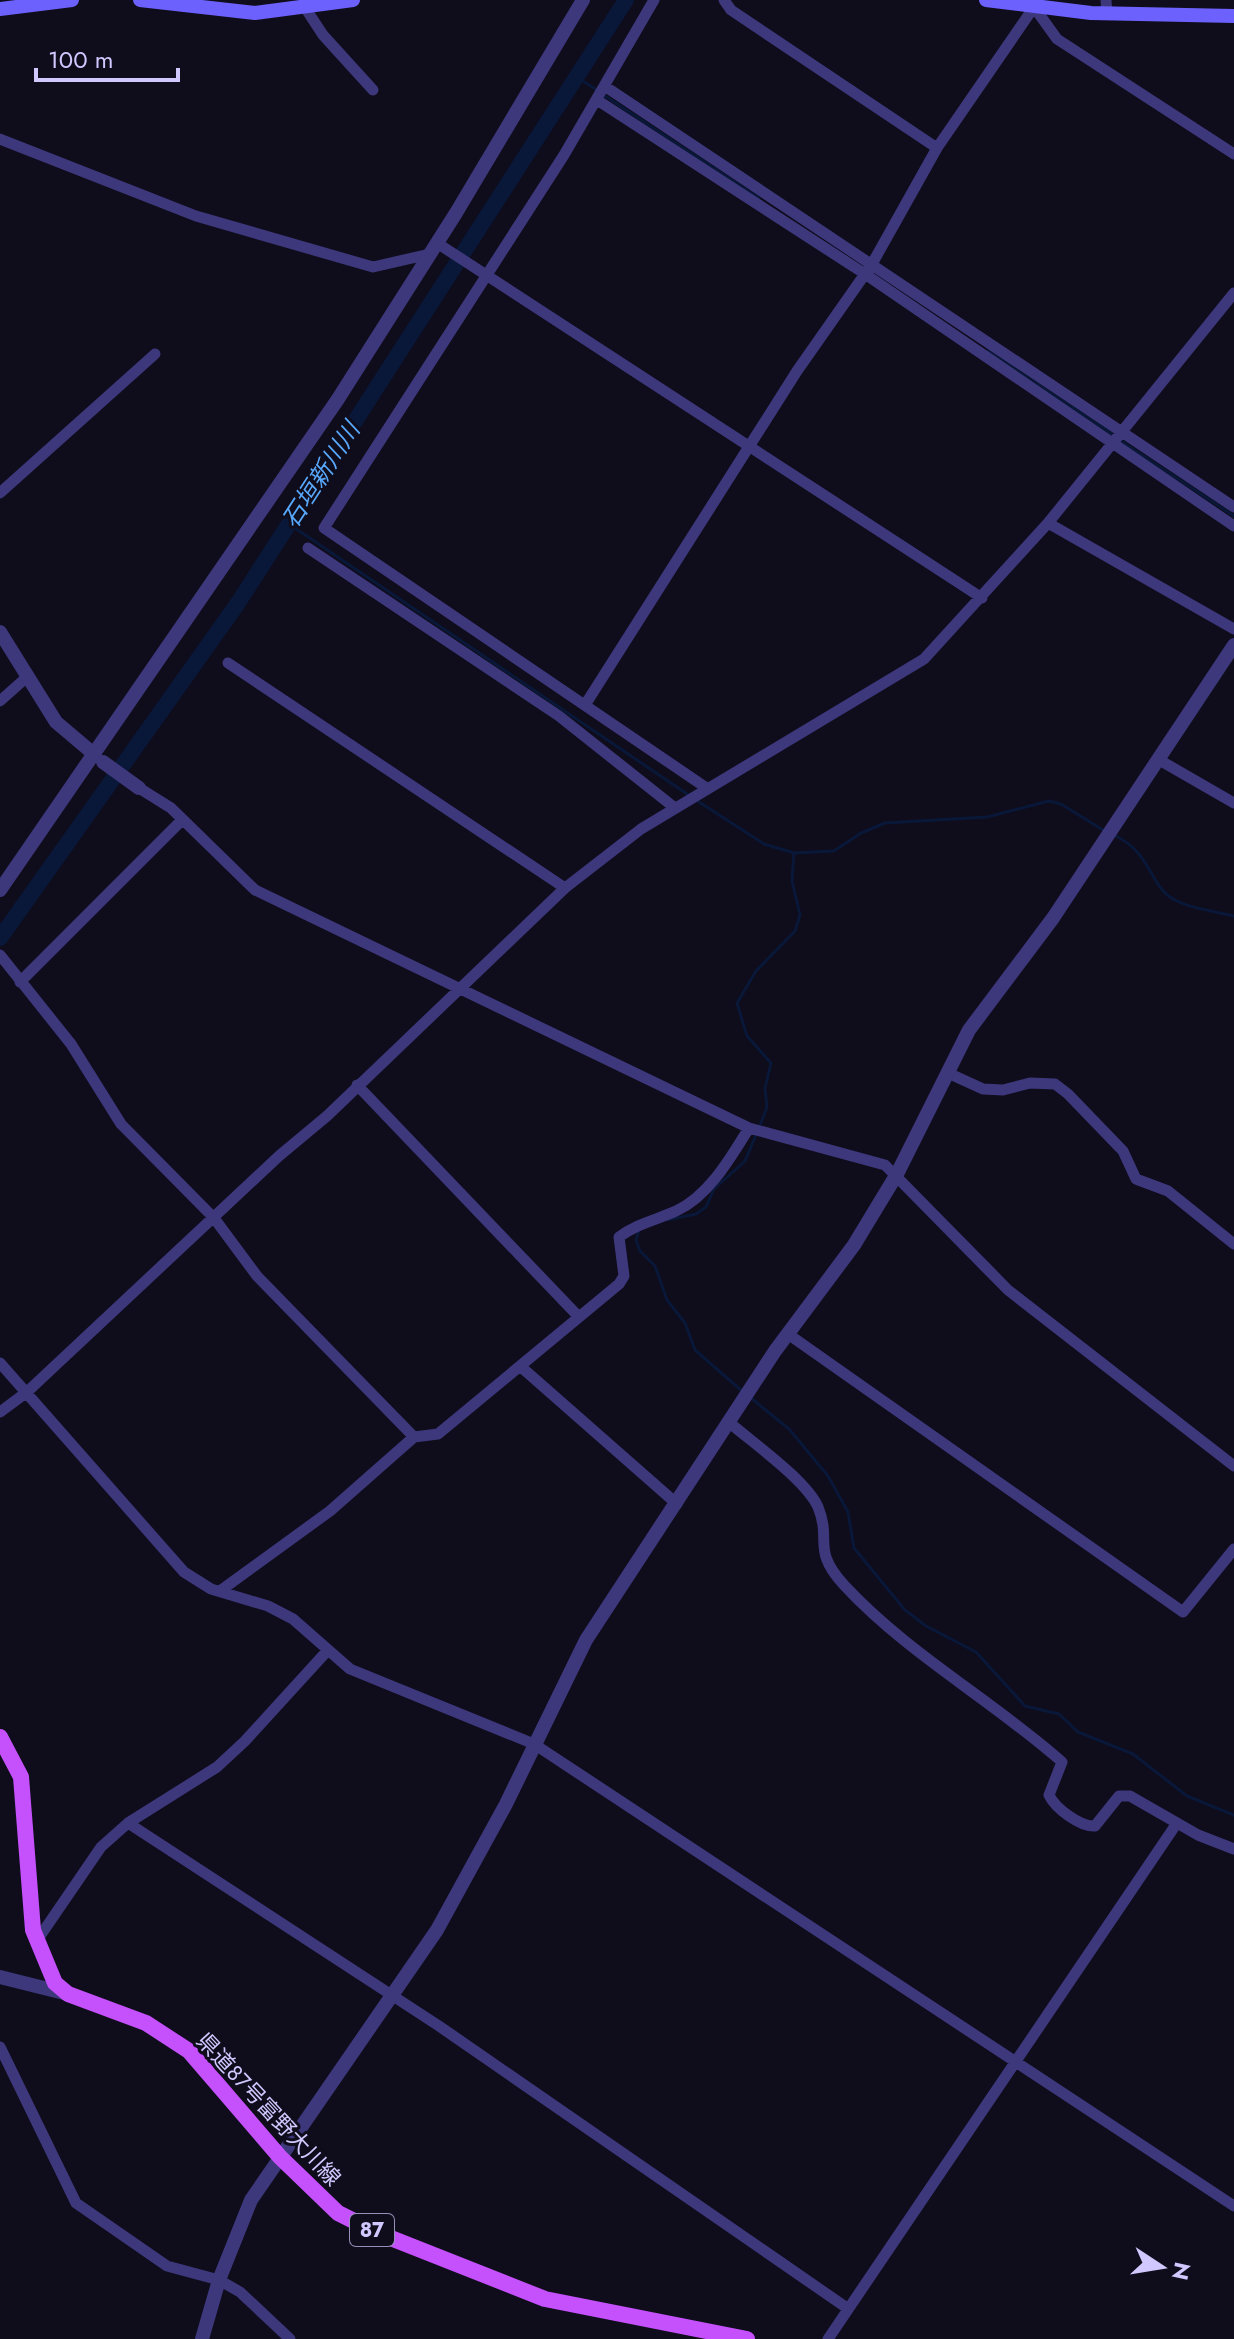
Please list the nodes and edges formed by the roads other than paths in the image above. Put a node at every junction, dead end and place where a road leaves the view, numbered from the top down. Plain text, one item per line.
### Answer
1 (72, 0) edge
2 (140, 0) edge
3 (353, 0) edge
4 (583, 0) edge
5 (654, 0) edge
6 (724, 0) edge
7 (986, 0) edge
8 (293, 5) edge
9 (1034, 7) junction
10 (1107, 7) edge
11 (0, 9) edge
12 (1234, 16) edge
13 (606, 87) junction
14 (373, 90) dead end
15 (597, 100) junction
16 (0, 139) edge
17 (937, 148) junction
18 (1234, 154) edge
19 (439, 250) junction
20 (868, 269) junction
21 (483, 274) junction
22 (1234, 293) edge
23 (155, 354) dead end
24 (1123, 434) junction
25 (1111, 445) junction
26 (749, 447) junction
27 (0, 493) edge
28 (1234, 507) edge
29 (1048, 523) junction
30 (1234, 526) edge
31 (308, 548) dead end
32 (982, 598) junction
33 (1234, 629) edge
34 (0, 632) edge
35 (1234, 645) edge
36 (228, 663) dead end
37 (27, 677) junction
38 (0, 701) edge
39 (585, 705) junction
40 (99, 759) junction
41 (1161, 761) junction
42 (139, 788) joint
43 (708, 789) junction
44 (1234, 803) edge
45 (675, 808) junction
46 (182, 820) junction
47 (565, 888) junction
48 (0, 890) edge
49 (3, 958) edge
50 (20, 982) junction
51 (459, 989) junction
52 (948, 1073) junction
53 (357, 1085) junction
54 (749, 1128) junction
55 (897, 1174) junction
56 (214, 1218) junction
57 (1234, 1244) edge
58 (578, 1316) junction
59 (788, 1334) junction
60 (0, 1363) edge
61 (520, 1366) junction
62 (27, 1392) junction
63 (0, 1412) edge
64 (730, 1423) junction
65 (414, 1437) junction
66 (1234, 1466) edge
67 (677, 1504) junction
68 (1234, 1549) edge
69 (220, 1591) junction
70 (328, 1650) junction
71 (0, 1737) edge
72 (534, 1744) junction
73 (128, 1823) junction
74 (1177, 1823) junction
75 (1234, 1849) edge
76 (35, 1942) junction
77 (0, 1977) edge
78 (68, 1994) junction
79 (392, 1995) junction
80 (0, 2047) edge
81 (1015, 2062) junction
82 (280, 2157) junction
83 (1234, 2206) edge
84 (219, 2280) junction
85 (847, 2308) junction
86 (202, 2339) edge
87 (290, 2339) edge
88 (747, 2339) edge
89 (828, 2339) edge

1 - 11 main road
2 - 8 main road
3 - 8 main road
4 - 19 street
5 - 13 street
6 - 17 street
7 - 9 main road
8 - 14 street
9 - 10 main road
9 - 17 street
9 - 18 street
10 - 12 main road
13 - 15 street
13 - 20 street
15 - 20 street
15 - 21 street
16 - 19 street
17 - 20 street
19 - 21 street
19 - 40 street
20 - 24 street
20 - 25 street
20 - 26 street
21 - 26 street
21 - 39 street
22 - 24 street
23 - 27 street
24 - 25 street
24 - 28 street
25 - 29 street
25 - 30 street
26 - 32 street
26 - 39 street
29 - 32 street
29 - 33 street
31 - 45 street
32 - 43 street
34 - 37 street
35 - 41 street
36 - 47 street
37 - 38 street
37 - 40 street
39 - 43 street
40 - 42 street
40 - 48 street
41 - 44 street
41 - 52 street
42 - 46 street
43 - 45 street
45 - 47 street
46 - 50 street
46 - 51 street
47 - 51 street
49 - 50 street
50 - 56 street
51 - 53 street
51 - 54 street
52 - 55 street
52 - 57 street
53 - 56 street
53 - 58 street
54 - 55 street
54 - 58 street
55 - 59 street
55 - 66 street
56 - 62 street
56 - 65 street
58 - 61 street
59 - 64 street
59 - 68 street
60 - 62 street
61 - 65 street
61 - 67 street
62 - 63 street
62 - 69 street
64 - 67 street
64 - 74 street
65 - 69 street
67 - 72 street
69 - 70 street
70 - 72 street
70 - 73 street
71 - 76 main road
72 - 79 street
72 - 81 street
73 - 76 street
73 - 79 street
74 - 75 street
74 - 81 street
76 - 78 main road
77 - 78 street
78 - 82 main road, 県道87号富野大川線 / 87
79 - 82 street
79 - 85 street
80 - 84 street
81 - 83 street
81 - 85 street
82 - 84 street
82 - 88 main road, 県道87号富野大川線 / 87
84 - 86 street
84 - 87 street
85 - 89 street

